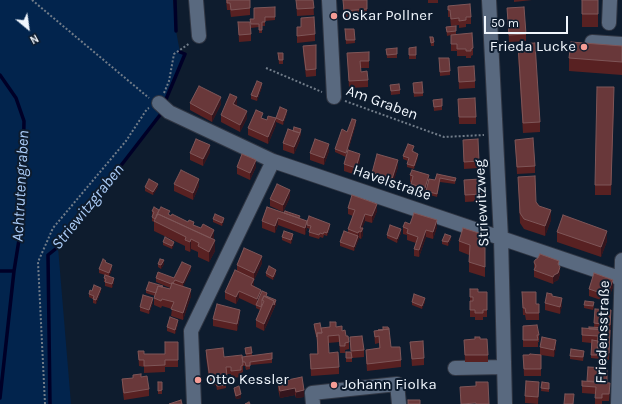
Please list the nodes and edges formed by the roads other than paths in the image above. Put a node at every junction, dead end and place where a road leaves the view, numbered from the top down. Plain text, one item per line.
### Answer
1 (196, 0) edge
2 (329, 0) edge
3 (489, 0) edge
4 (610, 0) edge
5 (609, 23) dead end
6 (199, 36) road end
7 (592, 42) edge
8 (622, 44) edge
9 (334, 97) road end
10 (164, 108) road end
11 (273, 161) junction
12 (501, 238) junction
13 (622, 260) edge
14 (622, 279) edge
15 (504, 366) junction
16 (455, 368) dead end
17 (194, 404) edge
18 (313, 404) edge
19 (399, 404) edge
20 (505, 404) edge
21 (618, 404) edge

1 - 6 street
2 - 9 street
3 - 12 street, Striewitzweg
4 - 5 street
7 - 8 street
10 - 11 street, Havelstraße
11 - 12 street, Havelstraße
11 - 17 street
12 - 14 street, Havelstraße
12 - 15 street, Striewitzweg
13 - 14 street, Friedensstraße
14 - 21 street, Friedensstraße
15 - 16 street
15 - 20 street, Striewitzweg
18 - 19 street

